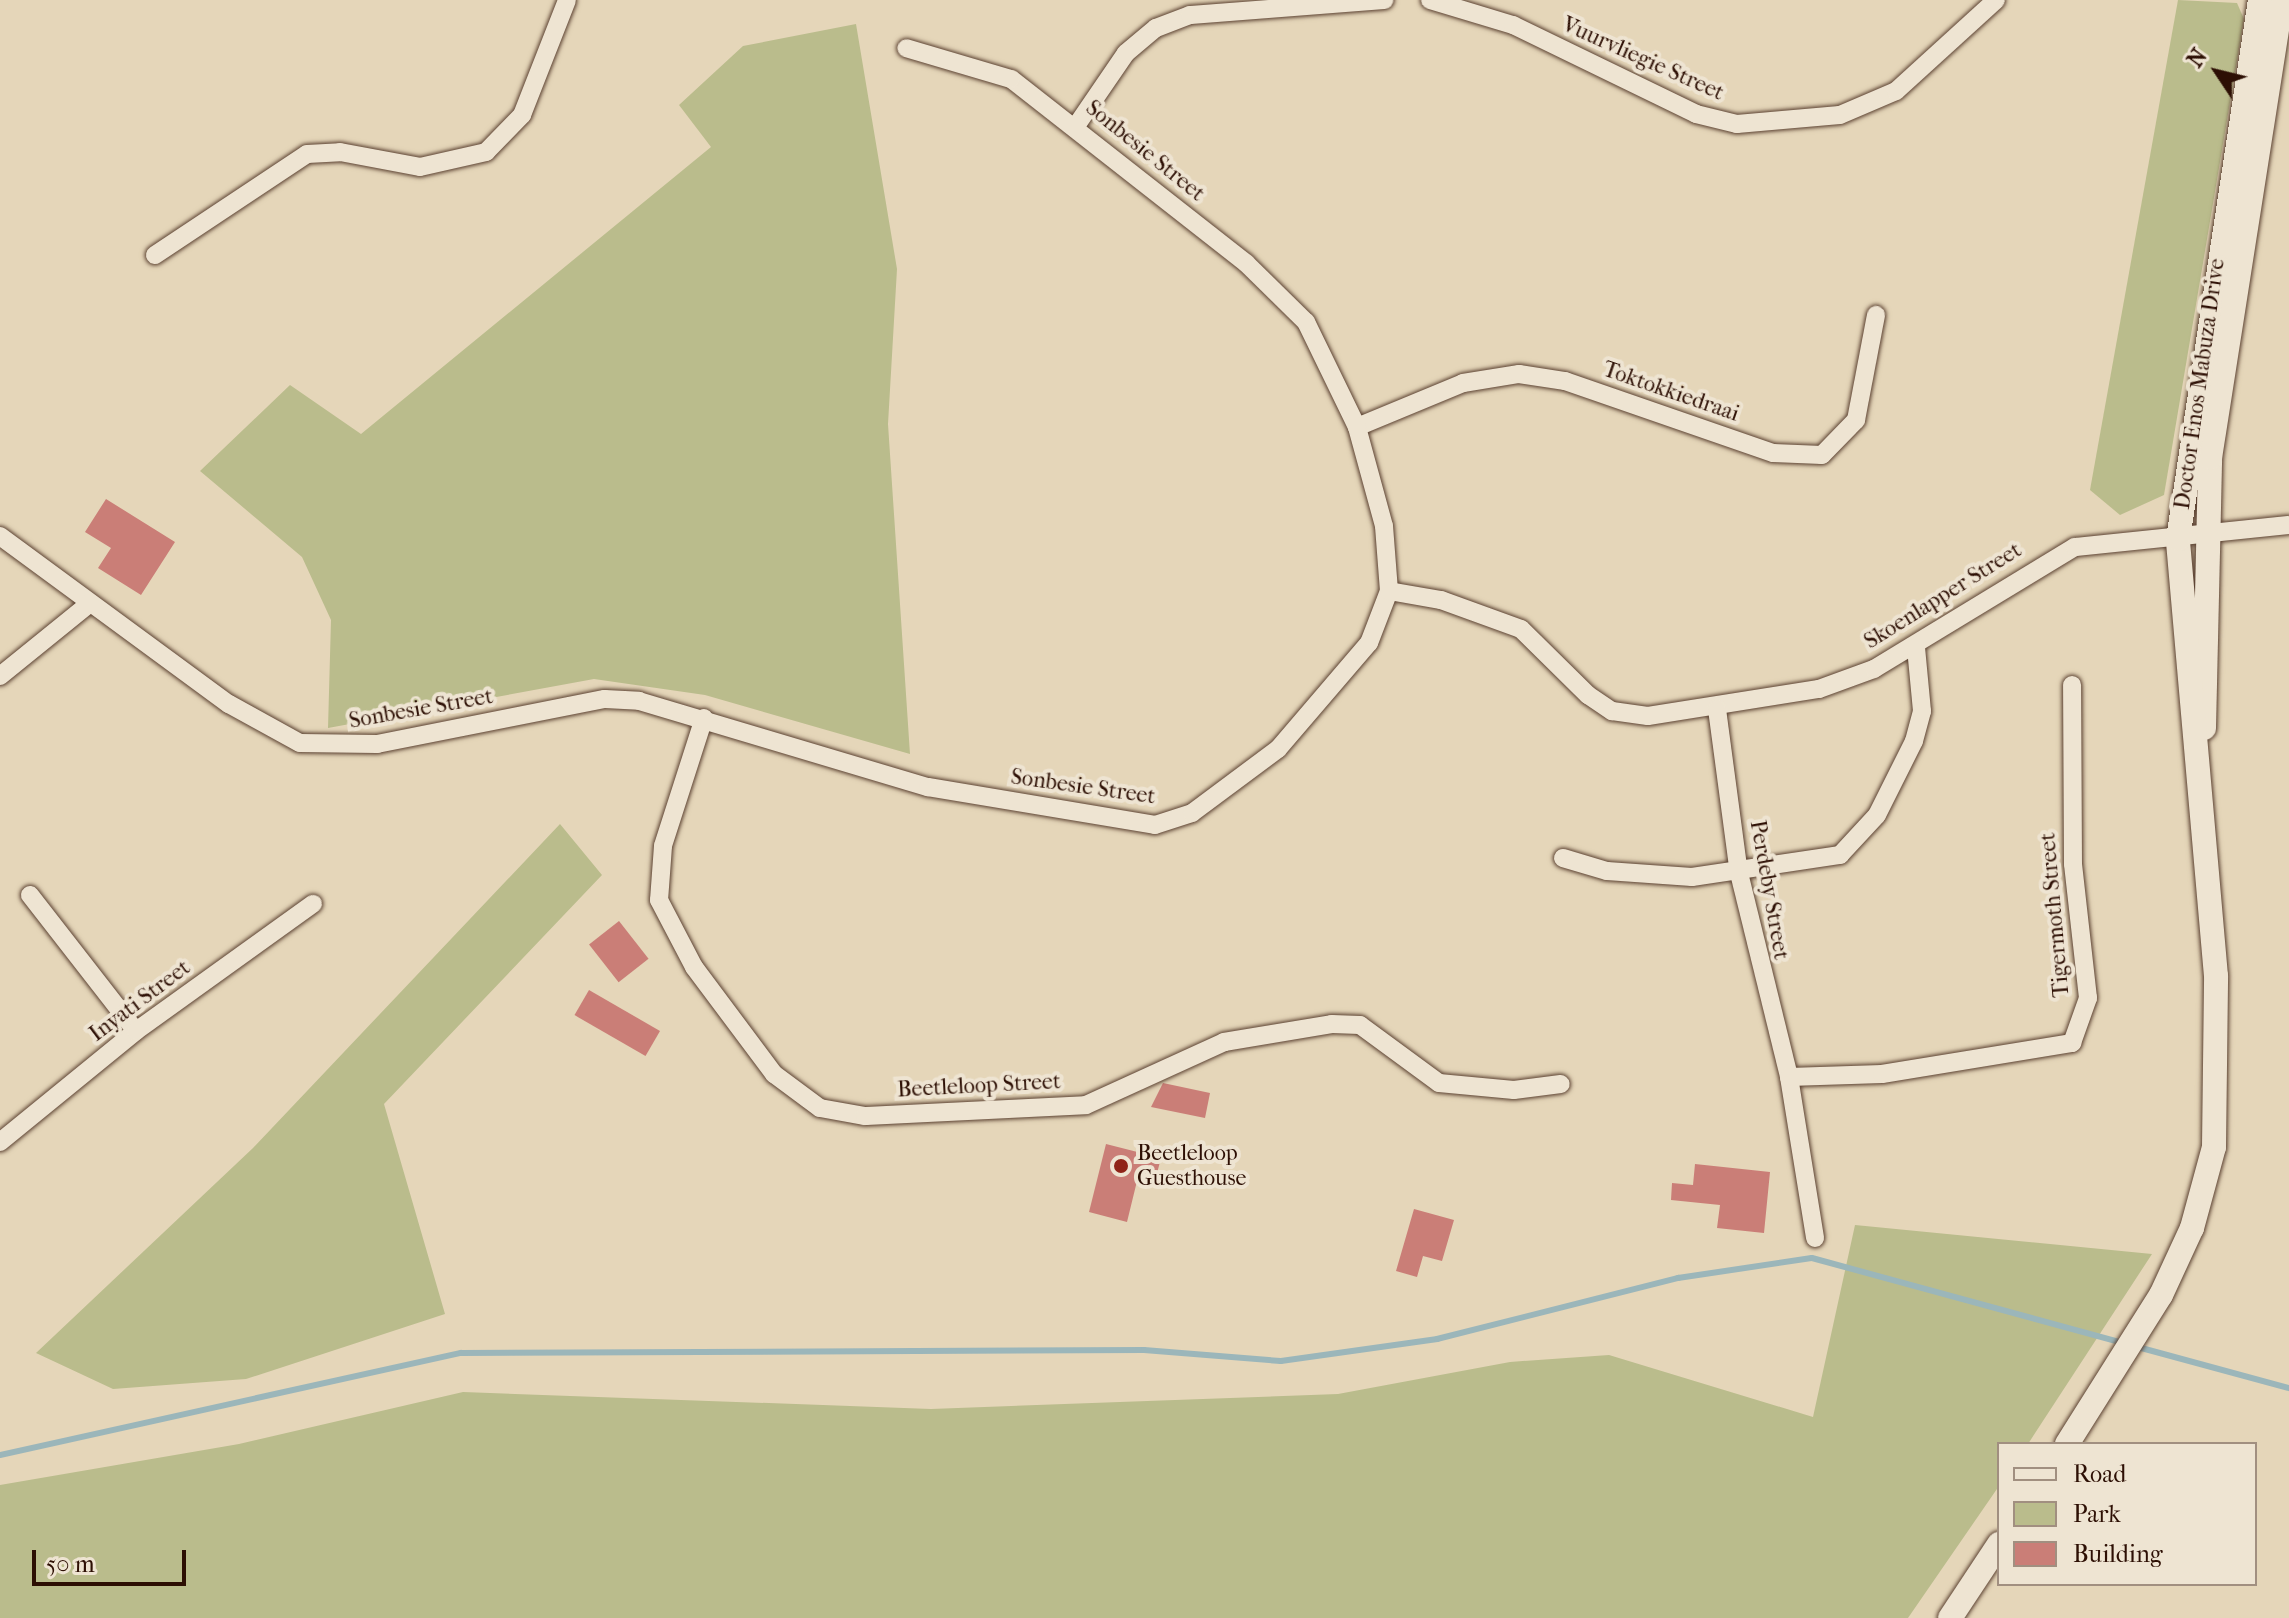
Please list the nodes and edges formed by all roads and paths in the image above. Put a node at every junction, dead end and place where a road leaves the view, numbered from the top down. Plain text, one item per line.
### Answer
1 (567, 0) edge
2 (1384, 0) edge
3 (1430, 0) edge
4 (1996, 0) edge
5 (2260, 0) edge
6 (2282, 0) edge
7 (906, 48) dead end
8 (1076, 126) junction
9 (155, 255) dead end
10 (1876, 315) dead end
11 (1357, 427) junction
12 (2289, 525) edge
13 (0, 536) edge
14 (2207, 537) junction
15 (2178, 539) junction
16 (1389, 591) junction
17 (90, 603) junction
18 (1916, 647) junction
19 (0, 676) edge
20 (2072, 685) dead end
21 (1717, 709) junction
22 (704, 718) junction
23 (2201, 770) junction
24 (1563, 858) dead end
25 (1739, 873) junction
26 (30, 895) dead end
27 (313, 904) dead end
28 (136, 1031) junction
29 (1789, 1077) junction
30 (1561, 1084) dead end
31 (0, 1142) edge
32 (1815, 1238) dead end
33 (2068, 1442) edge
34 (1997, 1547) edge
35 (1950, 1618) edge

1 - 9 street
2 - 8 street
3 - 4 street, Vuurvliegie Street
5 - 15 main road, Doctor Enos Mabuza Drive
6 - 14 main road, Doctor Enos Mabuza Drive
7 - 8 street, Sonbesie Street
8 - 11 street, Sonbesie Street
10 - 11 street, Toktokkiedraai
11 - 16 street, Sonbesie Street
12 - 14 street, Skoenlapper Street
13 - 17 street, Sonbesie Street
14 - 15 street, Skoenlapper Street
14 - 23 main road, Doctor Enos Mabuza Drive
15 - 18 street, Skoenlapper Street
15 - 23 main road, Doctor Enos Mabuza Drive
16 - 21 street, Skoenlapper Street
16 - 22 street, Sonbesie Street
17 - 19 street
17 - 22 street, Sonbesie Street
18 - 21 street, Skoenlapper Street
18 - 25 street
20 - 29 street, Tigermoth Street
21 - 25 street, Perdeby Street
22 - 30 street, Beetleloop Street
23 - 33 main road, Doctor Enos Mabuza Drive
24 - 25 street
25 - 29 street, Perdeby Street
26 - 28 street
27 - 28 street, Inyati Street
28 - 31 street, Inyati Street
29 - 32 street, Perdeby Street
34 - 35 main road

